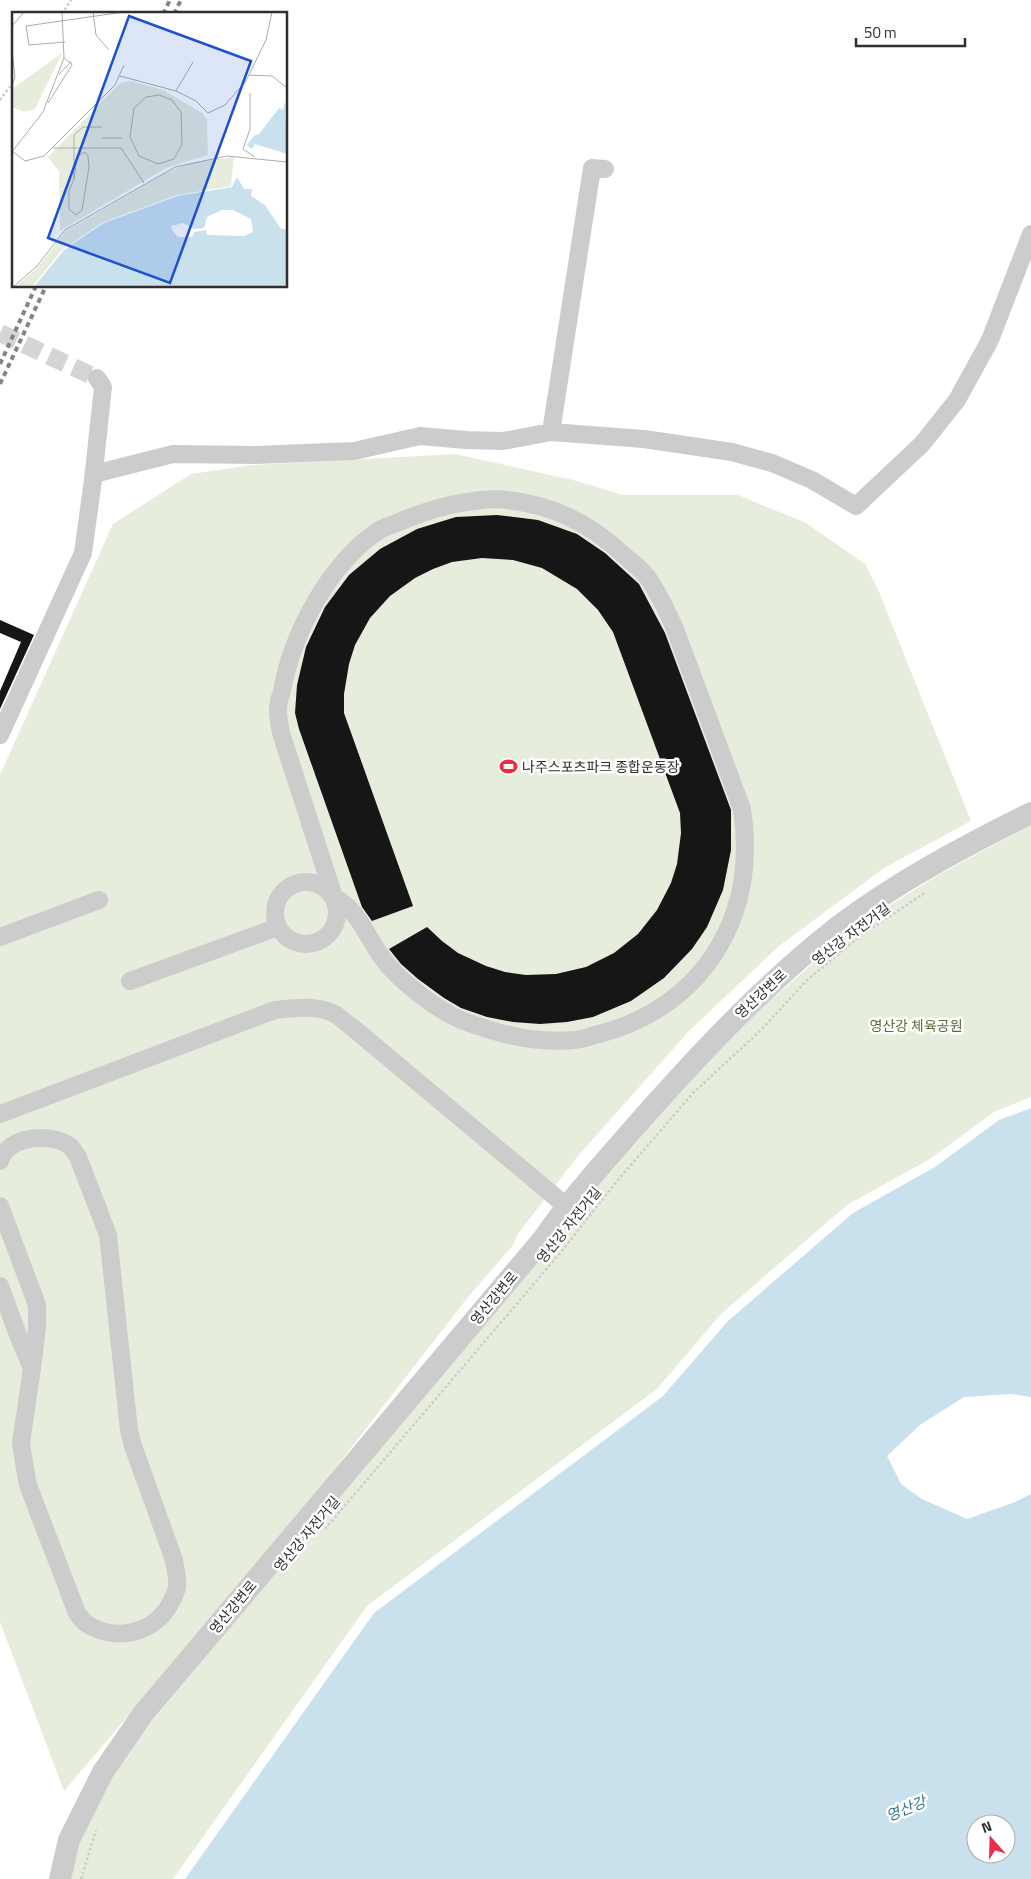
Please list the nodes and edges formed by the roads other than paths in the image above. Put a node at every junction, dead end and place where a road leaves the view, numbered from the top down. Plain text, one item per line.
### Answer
1 (605, 169) dead end
2 (1031, 234) edge
3 (97, 378) dead end
4 (552, 432) junction
5 (94, 474) junction
6 (0, 735) edge
7 (1031, 813) edge
8 (334, 897) junction
9 (99, 900) dead end
10 (278, 927) junction
11 (0, 937) edge
12 (130, 981) dead end
13 (0, 1114) edge
14 (0, 1161) edge
15 (0, 1206) edge
16 (566, 1206) junction
17 (0, 1286) edge
18 (32, 1368) junction
19 (60, 1879) edge

1 - 4 street
2 - 4 street
3 - 5 street
4 - 5 street
5 - 6 street
7 - 16 street, 영산강변로
8 - 8 street
8 - 10 street
8 - 10 street
9 - 11 street
10 - 12 street
13 - 16 street
14 - 18 street
15 - 18 street
16 - 19 street, 영산강변로
17 - 18 street

